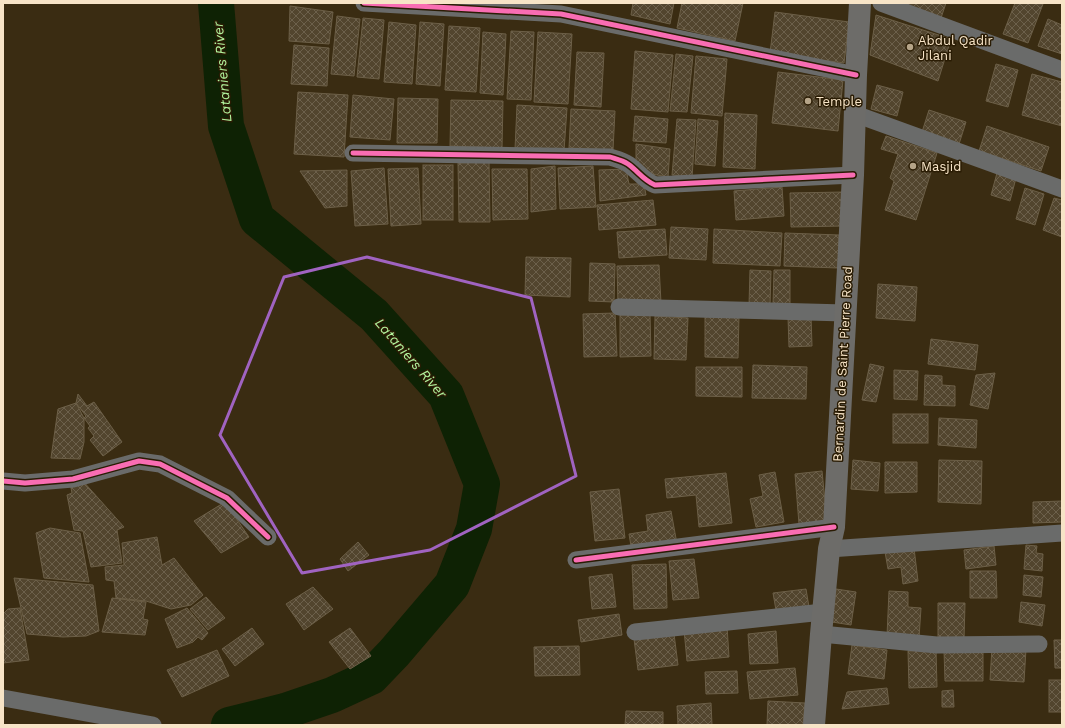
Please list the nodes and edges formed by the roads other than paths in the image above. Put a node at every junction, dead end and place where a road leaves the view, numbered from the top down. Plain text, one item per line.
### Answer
1 (364, 3) edge
2 (860, 3) edge
3 (881, 3) edge
4 (562, 8) edge
5 (1062, 70) edge
6 (856, 74) junction
7 (855, 114) junction
8 (353, 153) dead end
9 (853, 175) junction
10 (1062, 189) edge
11 (619, 307) dead end
12 (845, 313) junction
13 (3, 481) edge
14 (834, 527) junction
15 (1062, 533) edge
16 (268, 537) dead end
17 (829, 549) junction
18 (576, 560) dead end
19 (823, 612) junction
20 (635, 632) dead end
21 (821, 634) junction
22 (1039, 644) dead end
23 (3, 698) edge
24 (153, 725) edge
25 (814, 725) edge

1 - 4 street
2 - 6 main road, Bernardin de Saint Pierre Road
3 - 5 street
4 - 6 street
6 - 7 main road, Bernardin de Saint Pierre Road
7 - 9 main road, Bernardin de Saint Pierre Road
7 - 10 street
8 - 9 street
9 - 12 main road, Bernardin de Saint Pierre Road
11 - 12 street
12 - 14 main road, Bernardin de Saint Pierre Road
13 - 16 street
14 - 17 main road, Bernardin de Saint Pierre Road
14 - 18 street
15 - 17 street
17 - 19 main road, Bernardin de Saint Pierre Road
19 - 20 street
19 - 21 main road, Bernardin de Saint Pierre Road
21 - 22 street
21 - 25 main road, Bernardin de Saint Pierre Road
23 - 24 street

